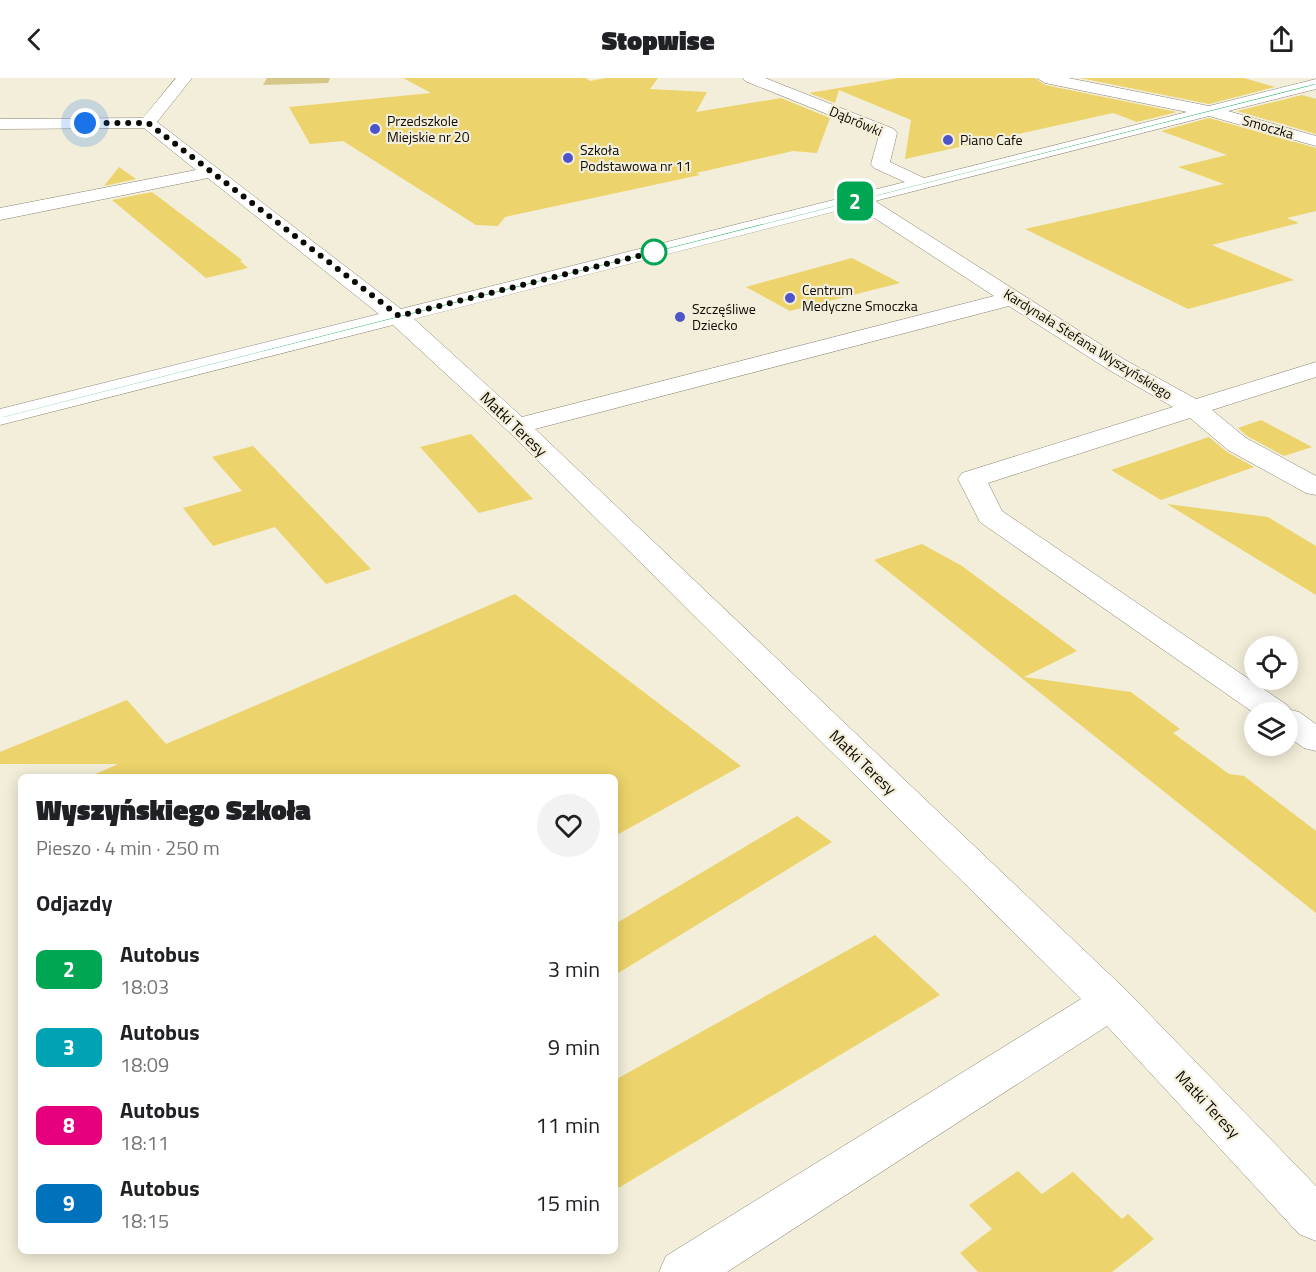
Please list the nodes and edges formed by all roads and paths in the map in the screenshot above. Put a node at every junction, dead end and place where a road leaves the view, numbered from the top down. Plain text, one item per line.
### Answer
1 (184, 78) edge
2 (750, 78) edge
3 (1045, 78) edge
4 (1316, 84) edge
5 (1209, 111) junction
6 (148, 123) junction
7 (0, 124) edge
8 (1316, 141) edge
9 (212, 172) junction
10 (923, 184) junction
11 (859, 200) junction
12 (0, 214) edge
13 (1012, 298) junction
14 (399, 316) junction
15 (1316, 369) edge
16 (1195, 409) junction
17 (0, 417) edge
18 (517, 426) junction
19 (1316, 487) edge
20 (1260, 702) edge
21 (1298, 728) edge
22 (1316, 740) edge
23 (1111, 1002) junction
24 (1316, 1219) edge
25 (684, 1272) edge

1 - 6 street
2 - 10 street, Dąbrówki
3 - 5 street, Smoczka
4 - 5 street
5 - 8 street, Smoczka
5 - 10 street
6 - 7 street
6 - 9 street, Matki Teresy
9 - 12 street
9 - 14 street, Matki Teresy
10 - 11 street
11 - 13 street, Kardynała Stefana Wyszyńskiego
11 - 14 street
13 - 16 street, Kardynała Stefana Wyszyńskiego
13 - 18 street
14 - 17 street
14 - 18 street, Matki Teresy
15 - 16 street
16 - 19 street, Kardynała Stefana Wyszyńskiego
16 - 20 street
18 - 23 street, Matki Teresy
21 - 22 street
23 - 24 street, Matki Teresy
23 - 25 street

